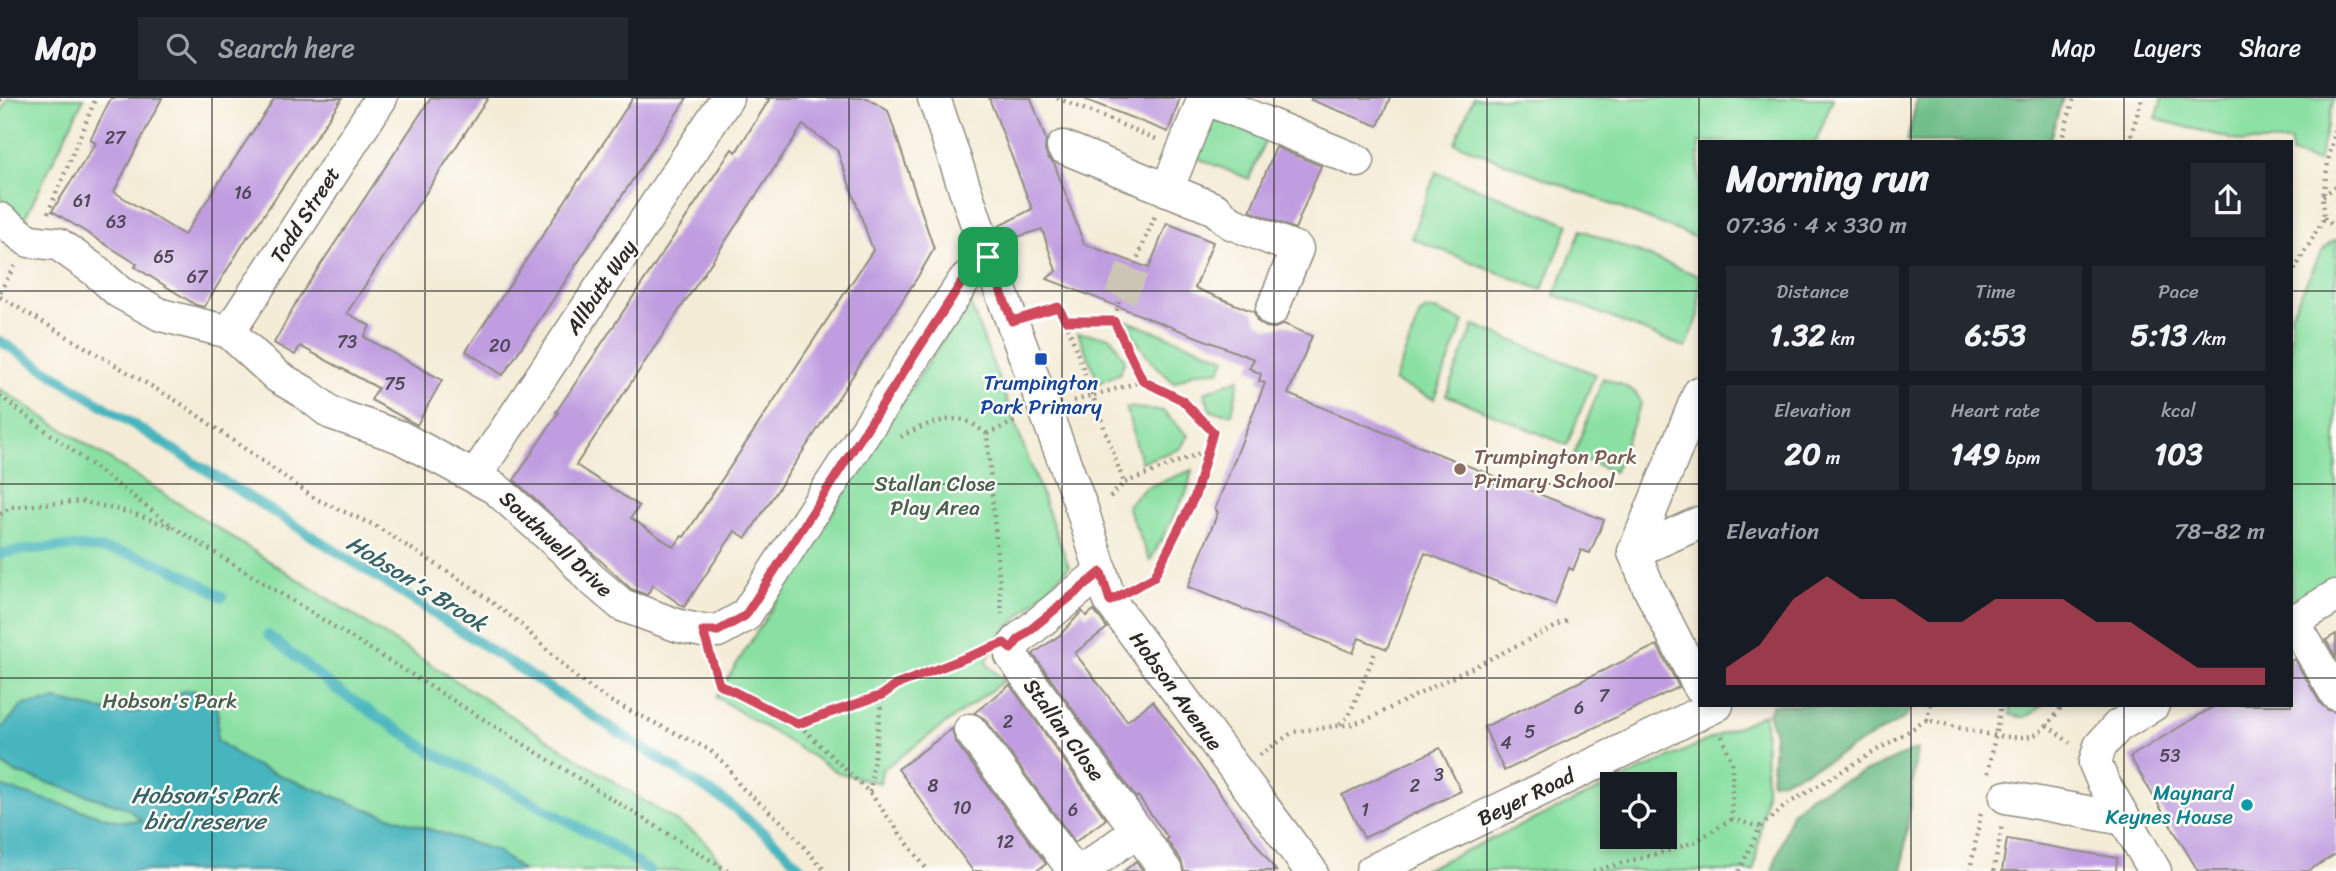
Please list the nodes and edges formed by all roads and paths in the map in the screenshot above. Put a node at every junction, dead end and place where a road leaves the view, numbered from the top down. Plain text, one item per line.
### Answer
1 (96, 98) edge
2 (381, 98) edge
3 (727, 98) edge
4 (934, 98) edge
5 (1057, 98) edge
6 (1204, 98) edge
7 (2074, 98) edge
8 (2142, 98) edge
9 (1266, 110) edge
10 (2336, 130) edge
11 (2062, 140) edge
12 (2130, 140) edge
13 (1063, 147) dead end
14 (1183, 150) junction
15 (1358, 161) dead end
16 (2336, 186) edge
17 (1167, 190) junction
18 (2323, 197) junction
19 (2324, 218) junction
20 (0, 219) edge
21 (2336, 228) edge
22 (36, 242) junction
23 (988, 257) junction
24 (1135, 264) tunnel mouth
25 (2293, 272) edge
26 (0, 297) edge
27 (1121, 298) tunnel mouth
28 (1272, 310) dead end
29 (1012, 321) junction
30 (1066, 321) junction
31 (1114, 321) junction
32 (229, 332) junction
33 (1143, 381) junction
34 (1698, 395) edge
35 (0, 396) edge
36 (1092, 398) junction
37 (1046, 410) junction
38 (853, 450) junction
39 (1208, 450) junction
40 (475, 476) junction
41 (0, 514) edge
42 (1698, 523) edge
43 (175, 528) junction
44 (1634, 552) junction
45 (1101, 572) junction
46 (2336, 596) edge
47 (1110, 601) junction
48 (1571, 620) dead end
49 (2293, 621) edge
50 (2293, 624) edge
51 (703, 631) junction
52 (1008, 646) junction
53 (1376, 650) dead end
54 (1698, 680) edge
55 (2336, 694) edge
56 (882, 695) junction
57 (1698, 707) edge
58 (1711, 707) edge
59 (1930, 707) edge
60 (2061, 707) edge
61 (2150, 707) edge
62 (1927, 720) junction
63 (798, 724) junction
64 (1336, 726) junction
65 (970, 730) dead end
66 (1278, 742) dead end
67 (870, 793) junction
68 (2006, 797) joint
69 (1732, 819) junction
70 (2124, 819) junction
71 (1760, 827) junction
72 (1137, 831) junction
73 (728, 871) edge
74 (825, 871) edge
75 (928, 871) edge
76 (1074, 871) edge
77 (1082, 871) edge
78 (1166, 871) edge
79 (1311, 871) edge
80 (1372, 871) edge
81 (1595, 871) edge
82 (1739, 871) edge
83 (1994, 871) edge
84 (2155, 871) edge

1 - 22 path
2 - 32 street, Todd Street
3 - 40 street, Allbutt Way
4 - 23 street, Hobson Avenue
5 - 14 path
6 - 9 street
6 - 14 street
7 - 11 path
8 - 12 path
9 - 15 street
10 - 18 path
13 - 17 street
14 - 17 street
16 - 18 path
17 - 24 path
17 - 28 street
18 - 19 path
19 - 21 path
19 - 25 path
20 - 22 street, Southwell Drive
22 - 32 street, Southwell Drive
23 - 29 street, Hobson Avenue
23 - 38 street
26 - 74 path
27 - 31 path
29 - 30 path
29 - 37 street, Hobson Avenue
30 - 31 path
30 - 36 path
31 - 33 path
32 - 40 street, Southwell Drive
33 - 36 path
33 - 39 path
34 - 44 street
35 - 43 path
36 - 37 path
36 - 39 path
37 - 45 street, Hobson Avenue
38 - 51 street
38 - 52 path
39 - 47 path
40 - 51 street, Southwell Drive
41 - 43 path
42 - 44 street
43 - 73 path
44 - 54 street
45 - 47 street, Hobson Avenue
45 - 52 street
46 - 49 street
47 - 79 street, Hobson Avenue
48 - 64 path
50 - 55 street
51 - 63 path
52 - 56 path
52 - 72 street, Stallan Close
53 - 64 path
56 - 63 path
56 - 67 path
57 - 80 street, Beyer Road
58 - 69 path
59 - 62 path
60 - 62 path
61 - 70 street
62 - 71 path
63 - 67 path
64 - 66 path
65 - 76 street
67 - 75 path
68 - 70 street
68 - 83 path
69 - 71 path
69 - 81 path
70 - 84 street
71 - 82 path
72 - 77 street
72 - 78 street, Stallan Close

